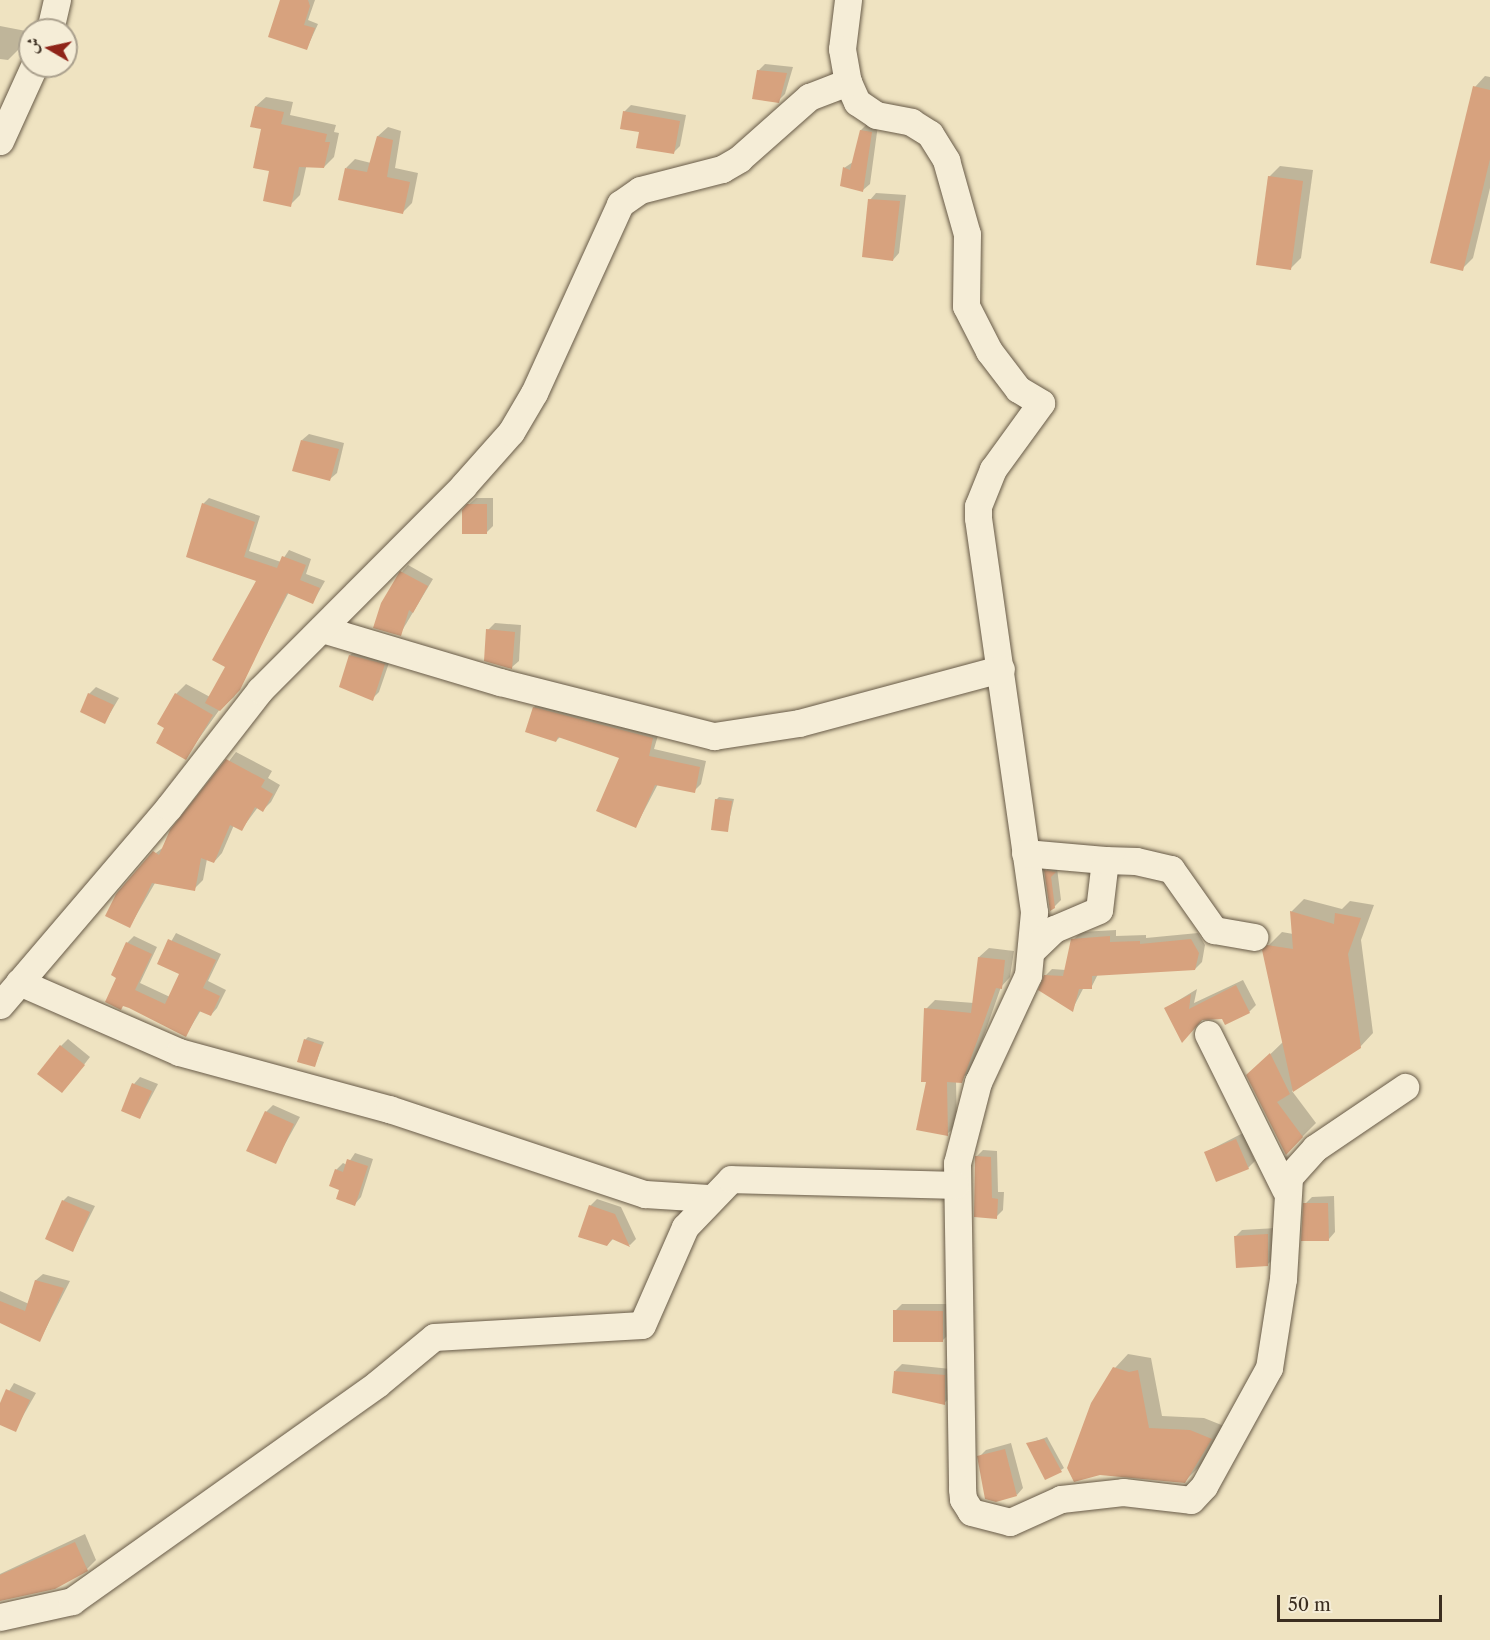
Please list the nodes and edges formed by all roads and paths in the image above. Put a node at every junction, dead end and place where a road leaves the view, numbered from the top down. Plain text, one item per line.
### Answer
1 (57, 0) edge
2 (848, 0) edge
3 (53, 18) edge
4 (29, 78) edge
5 (848, 82) junction
6 (0, 141) edge
7 (322, 628) junction
8 (1001, 669) junction
9 (1025, 853) junction
10 (1105, 860) junction
11 (1254, 937) dead end
12 (1033, 949) junction
13 (19, 982) junction
14 (0, 1005) edge
15 (1208, 1034) dead end
16 (1405, 1087) dead end
17 (955, 1185) junction
18 (1286, 1190) junction
19 (708, 1198) junction
20 (0, 1617) edge

1 - 3 street
2 - 5 street
4 - 6 street
5 - 7 street
5 - 8 street
7 - 8 street
7 - 13 street
8 - 9 street
9 - 10 street
9 - 12 street
10 - 11 street
10 - 12 street
12 - 17 street
13 - 14 street
13 - 19 street
15 - 18 street
16 - 18 street
17 - 18 street
17 - 19 street
19 - 20 street

